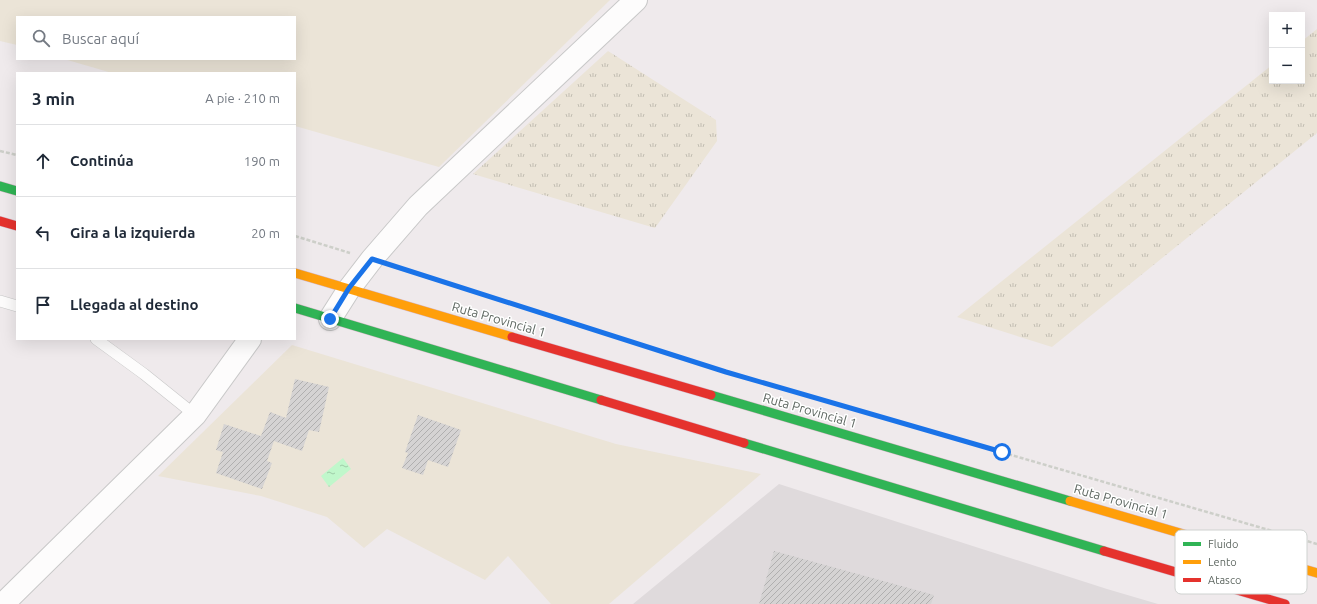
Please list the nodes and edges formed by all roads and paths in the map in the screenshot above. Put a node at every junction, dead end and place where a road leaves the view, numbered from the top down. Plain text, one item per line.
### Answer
1 (636, 0) edge
2 (0, 151) edge
3 (16, 155) edge
4 (0, 186) edge
5 (16, 191) edge
6 (0, 221) edge
7 (16, 226) edge
8 (296, 236) edge
9 (372, 259) junction
10 (296, 273) edge
11 (349, 288) junction
12 (0, 301) edge
13 (16, 306) edge
14 (296, 308) edge
15 (330, 319) junction
16 (97, 340) edge
17 (249, 340) edge
18 (195, 415) junction
19 (1269, 530) edge
20 (1175, 531) edge
21 (1307, 541) edge
22 (1317, 544) edge
23 (1307, 570) edge
24 (1175, 572) edge
25 (1317, 573) edge
26 (1250, 594) edge
27 (3, 604) edge
28 (1285, 604) edge

1 - 9 street
2 - 3 path
4 - 5 main road
6 - 7 main road
8 - 9 path
9 - 11 street
9 - 19 path
10 - 11 main road, Ruta Provincial 1
11 - 15 street
11 - 20 main road, Ruta Provincial 1
12 - 13 lane
14 - 15 main road
15 - 24 main road
16 - 18 lane
17 - 18 street
18 - 27 street
21 - 22 path
23 - 25 main road, Ruta Provincial 1
26 - 28 main road

